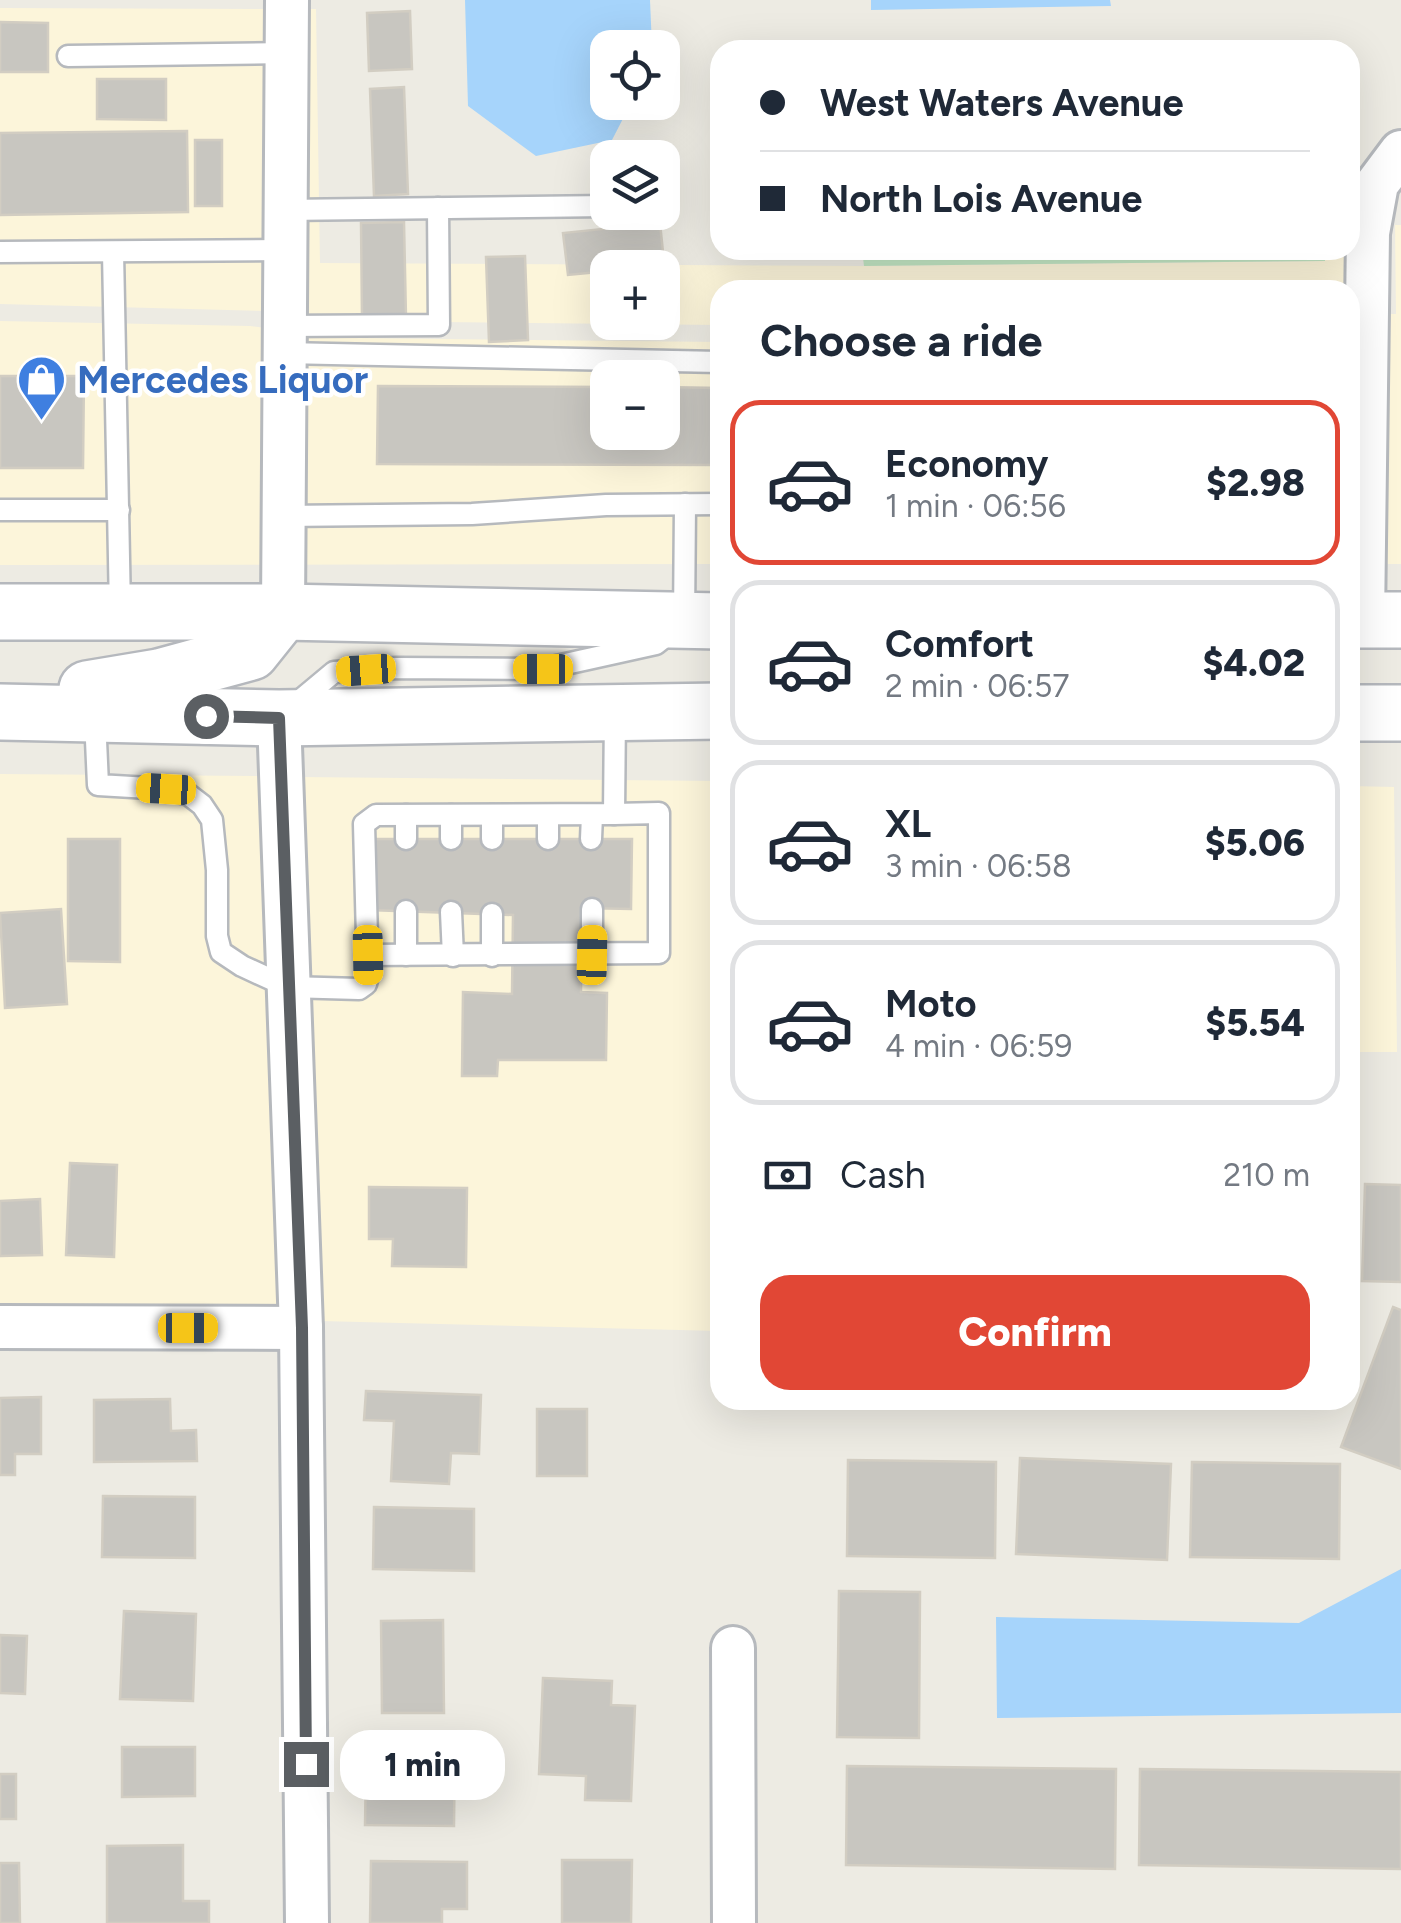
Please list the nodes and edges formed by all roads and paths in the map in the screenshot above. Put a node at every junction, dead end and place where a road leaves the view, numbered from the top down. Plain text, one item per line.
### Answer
1 (287, 0) edge
2 (286, 53) junction
3 (68, 56) dead end
4 (1401, 152) edge
5 (590, 206) edge
6 (438, 208) junction
7 (286, 230) junction
8 (0, 252) edge
9 (113, 252) junction
10 (285, 339) junction
11 (710, 361) edge
12 (685, 504) junction
13 (710, 504) edge
14 (0, 510) edge
15 (119, 510) junction
16 (284, 516) junction
17 (0, 612) edge
18 (120, 612) junction
19 (283, 612) junction
20 (1371, 620) edge
21 (702, 621) edge
22 (0, 704) edge
23 (615, 711) junction
24 (0, 712) edge
25 (1401, 712) edge
26 (1360, 713) edge
27 (95, 714) junction
28 (710, 717) edge
29 (279, 718) junction
30 (450, 814) junction
31 (492, 814) junction
32 (548, 814) junction
33 (592, 814) junction
34 (614, 814) junction
35 (406, 815) junction
36 (406, 839) dead end
37 (450, 839) dead end
38 (492, 839) dead end
39 (548, 839) dead end
40 (591, 839) dead end
41 (592, 909) dead end
42 (406, 911) dead end
43 (451, 912) dead end
44 (492, 914) dead end
45 (368, 955) junction
46 (406, 955) junction
47 (592, 955) junction
48 (452, 956) junction
49 (492, 956) junction
50 (288, 986) junction
51 (0, 1327) edge
52 (302, 1328) junction
53 (733, 1648) dead end
54 (308, 1923) edge
55 (734, 1923) edge

1 - 2 street
2 - 3 lane
2 - 7 street
4 - 20 street
5 - 6 lane
6 - 7 lane
6 - 10 lane
7 - 9 lane
7 - 10 street
8 - 9 lane
9 - 15 lane
10 - 11 lane
10 - 16 street
12 - 13 lane
12 - 16 lane
12 - 21 lane
14 - 15 lane
15 - 18 lane
16 - 19 street
17 - 18 main road
18 - 19 main road
19 - 21 main road
19 - 22 main road
21 - 29 lane
23 - 28 main road
23 - 29 main road
23 - 34 lane
24 - 27 main road
25 - 26 main road
27 - 29 main road
27 - 50 lane
29 - 50 street
30 - 31 lane
30 - 35 lane
30 - 37 lane
31 - 32 lane
31 - 38 lane
32 - 33 lane
32 - 39 lane
33 - 34 lane
33 - 40 lane
34 - 47 lane
35 - 36 lane
35 - 45 lane
41 - 47 lane
42 - 46 lane
43 - 48 lane
44 - 49 lane
45 - 46 lane
45 - 50 lane
46 - 48 lane
47 - 49 lane
48 - 49 lane
50 - 52 street
51 - 52 street
52 - 54 street
53 - 55 street

